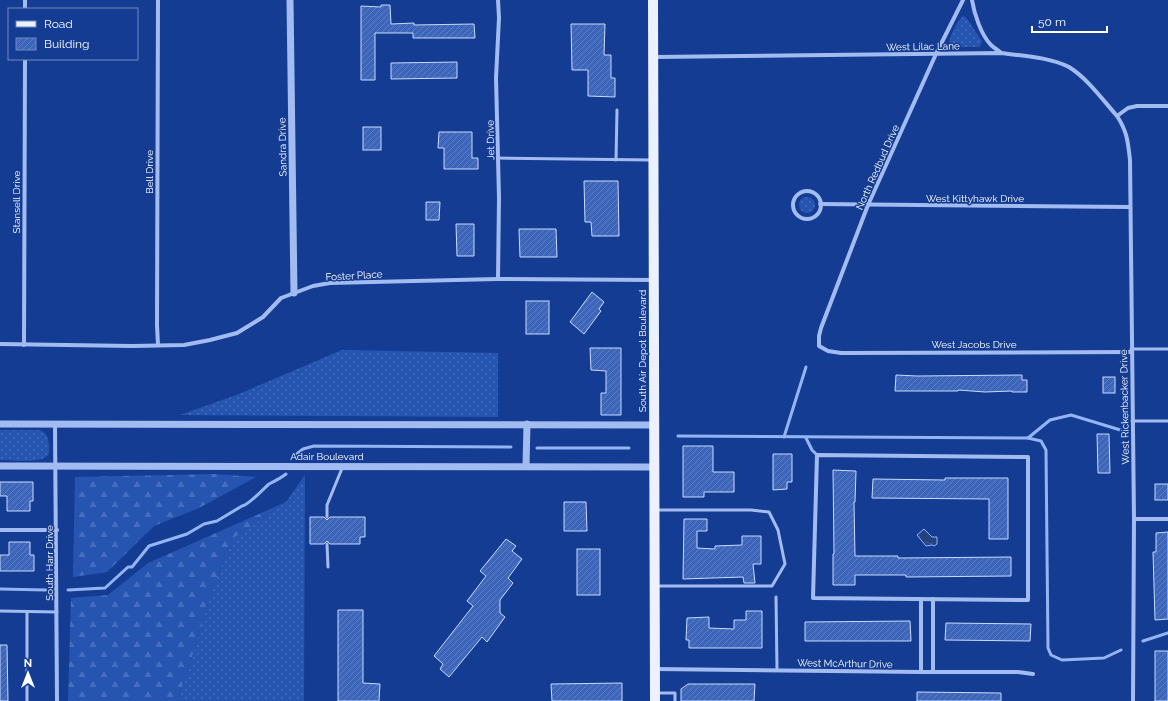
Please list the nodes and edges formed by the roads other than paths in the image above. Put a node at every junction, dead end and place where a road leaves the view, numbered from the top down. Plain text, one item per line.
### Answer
1 (158, 0) edge
2 (290, 0) edge
3 (498, 0) edge
4 (653, 0) edge
5 (963, 0) edge
6 (972, 0) edge
7 (1002, 53) junction
8 (936, 54) junction
9 (653, 57) junction
10 (25, 60) edge
11 (1168, 106) edge
12 (617, 110) dead end
13 (1117, 116) junction
14 (498, 158) junction
15 (616, 160) junction
16 (653, 160) junction
17 (820, 204) junction
18 (868, 205) junction
19 (1130, 206) junction
20 (498, 279) junction
21 (654, 280) junction
22 (294, 293) junction
23 (0, 344) edge
24 (24, 345) junction
25 (158, 345) junction
26 (819, 346) joint
27 (1168, 349) edge
28 (1131, 350) junction
29 (1132, 421) junction
30 (1168, 421) edge
31 (0, 424) edge
32 (55, 424) junction
33 (527, 424) junction
34 (654, 425) junction
35 (0, 466) edge
36 (56, 466) junction
37 (343, 466) junction
38 (526, 466) junction
39 (654, 466) junction
40 (654, 510) junction
41 (327, 517) dead end
42 (1134, 519) junction
43 (1168, 519) edge
44 (0, 530) edge
45 (57, 530) junction
46 (328, 544) dead end
47 (328, 567) dead end
48 (655, 586) junction
49 (776, 597) dead end
50 (921, 599) junction
51 (933, 599) junction
52 (0, 611) edge
53 (27, 612) junction
54 (57, 612) junction
55 (656, 668) junction
56 (777, 670) junction
57 (921, 672) junction
58 (933, 672) junction
59 (1033, 674) dead end
60 (655, 697) edge
61 (27, 701) edge
62 (57, 701) edge
63 (675, 701) edge
64 (1133, 701) edge

1 - 25 street, Bell Drive
2 - 22 street, Sandra Drive
3 - 14 street, Jet Drive
4 - 9 main road, South Air Depot Boulevard
5 - 8 street, North Redbud Drive
6 - 7 street
7 - 8 street, West Lilac Lane
7 - 13 street, West Lilac Lane
8 - 9 street, West Lilac Lane
8 - 18 street, North Redbud Drive
9 - 16 main road, South Air Depot Boulevard
10 - 24 street, Stansell Drive
11 - 13 street
12 - 15 lane
13 - 19 street, West Rickenbacker Drive
14 - 15 lane
14 - 20 street, Jet Drive
15 - 16 lane
16 - 21 main road, South Air Depot Boulevard
17 - 17 street
17 - 18 street, West Kittyhawk Drive
18 - 19 street, West Kittyhawk Drive
18 - 26 street, North Redbud Drive
19 - 28 street, West Rickenbacker Drive
20 - 21 street, Foster Place
20 - 22 street, Foster Place
21 - 34 main road, South Air Depot Boulevard
22 - 25 street, Foster Place
23 - 24 street, Foster Place
24 - 25 street, Foster Place
26 - 28 street, West Jacobs Drive
27 - 28 lane
28 - 29 street, West Rickenbacker Drive
29 - 30 lane
29 - 42 street, West Rickenbacker Drive
31 - 32 street
32 - 33 street
32 - 36 street, South Harr Drive
33 - 34 street
33 - 38 street
34 - 39 main road, South Air Depot Boulevard
35 - 36 street, Adair Boulevard
36 - 37 street, Adair Boulevard
36 - 45 street, South Harr Drive
37 - 38 street, Adair Boulevard
37 - 41 lane
38 - 39 street, Adair Boulevard
39 - 40 main road, South Air Depot Boulevard
40 - 48 main road, South Air Depot Boulevard
40 - 48 lane
42 - 43 street
42 - 64 street, West Rickenbacker Drive
44 - 45 street
45 - 54 street, South Harr Drive
46 - 47 lane
48 - 55 main road, South Air Depot Boulevard
49 - 56 lane
50 - 51 street
50 - 51 street
50 - 57 street
51 - 58 street
52 - 53 lane
53 - 54 lane
53 - 61 lane
54 - 62 street, South Harr Drive
55 - 56 street, West McArthur Drive
55 - 60 main road, South Air Depot Boulevard
56 - 57 street, West McArthur Drive
57 - 58 street, West McArthur Drive
58 - 59 street, West McArthur Drive
60 - 63 lane

